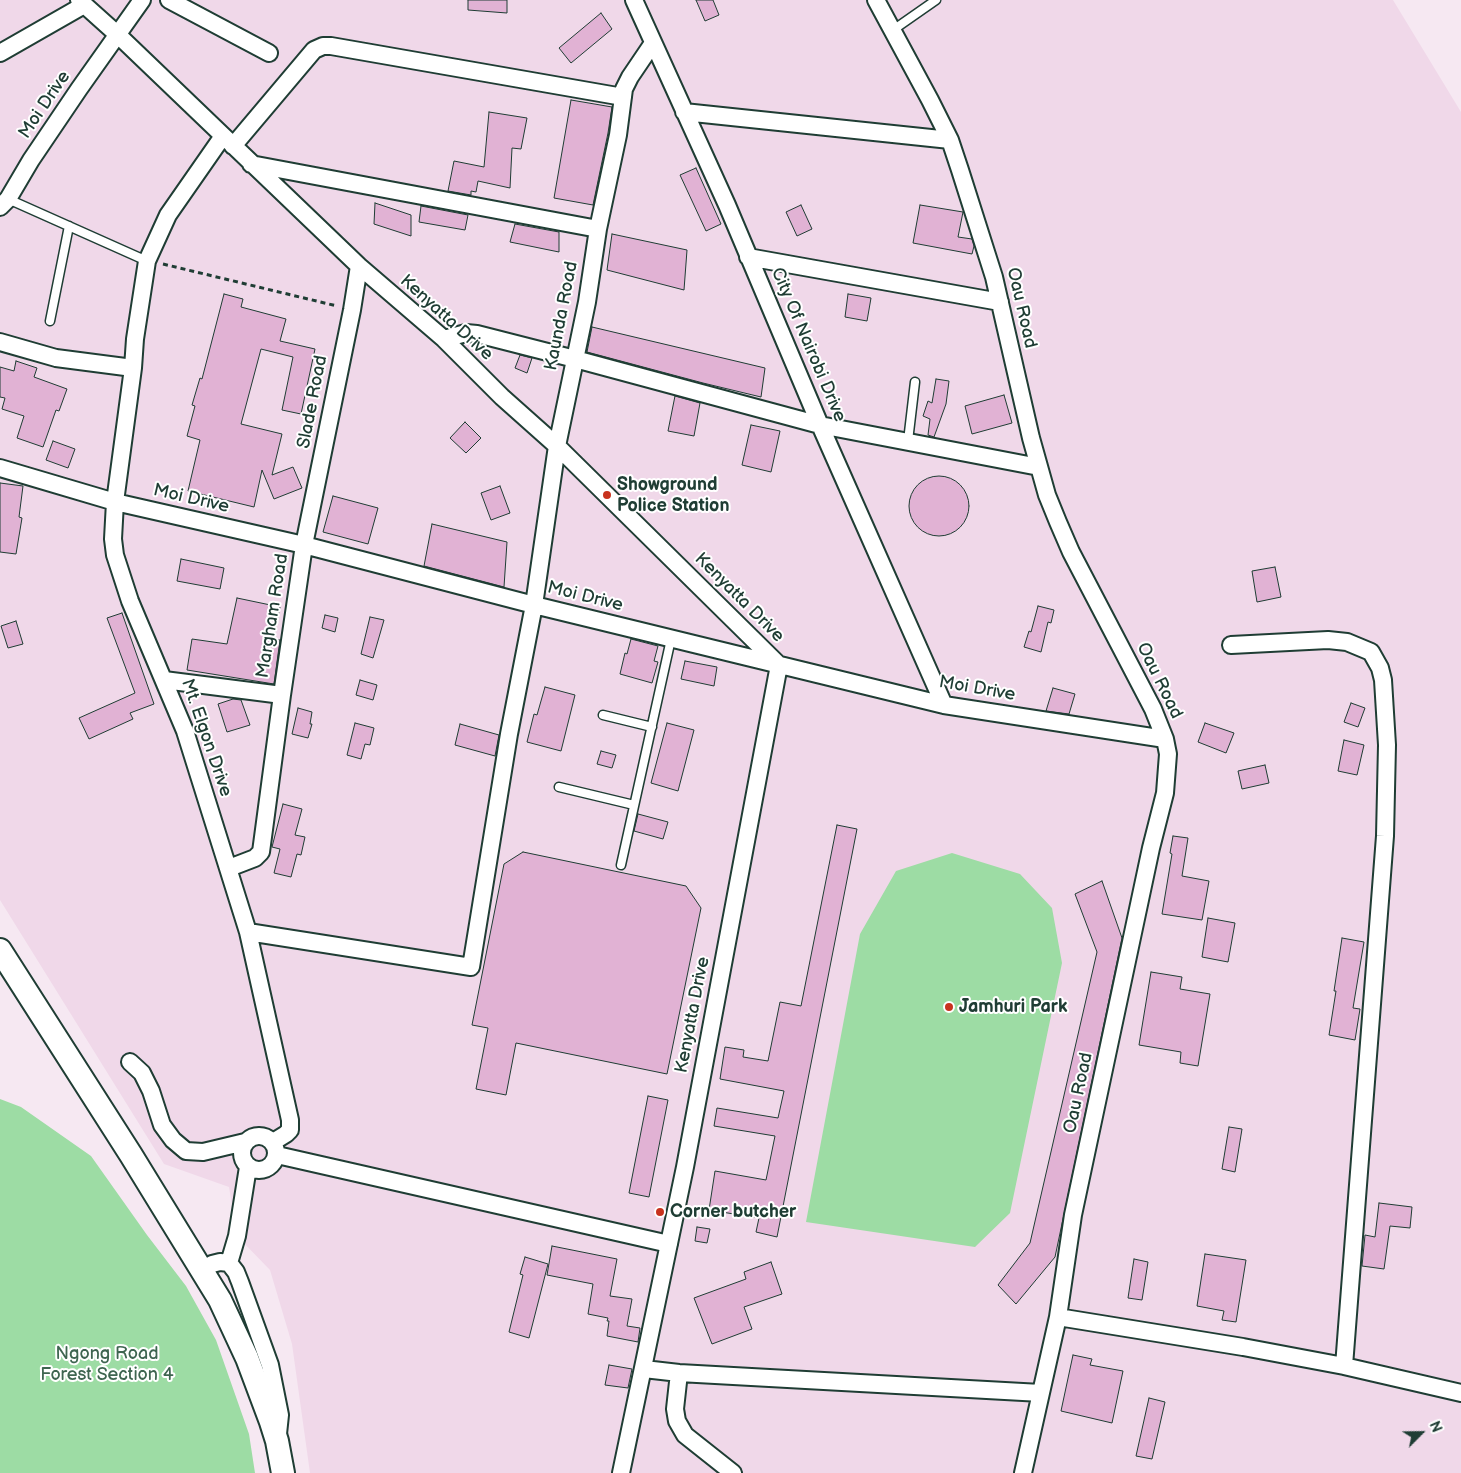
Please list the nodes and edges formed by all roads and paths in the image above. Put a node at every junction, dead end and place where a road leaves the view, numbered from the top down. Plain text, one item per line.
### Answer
1 (142, 0) edge
2 (168, 0) edge
3 (634, 0) edge
4 (876, 0) edge
5 (936, 0) edge
6 (83, 2) edge
7 (893, 30) junction
8 (118, 35) junction
9 (653, 43) junction
10 (0, 53) edge
11 (269, 53) dead end
12 (622, 97) junction
13 (684, 112) junction
14 (950, 140) junction
15 (228, 141) junction
16 (252, 164) junction
17 (4, 203) edge
18 (69, 226) junction
19 (598, 229) junction
20 (748, 257) junction
21 (147, 261) junction
22 (358, 266) junction
23 (1000, 302) junction
24 (352, 310) junction
25 (50, 321) dead end
26 (444, 338) junction
27 (0, 342) edge
28 (576, 359) junction
29 (133, 368) junction
30 (915, 382) dead end
31 (820, 424) junction
32 (908, 441) junction
33 (557, 446) junction
34 (1039, 467) junction
35 (0, 468) edge
36 (115, 502) junction
37 (304, 545) junction
38 (534, 606) junction
39 (671, 639) junction
40 (1231, 645) dead end
41 (779, 665) junction
42 (164, 680) junction
43 (282, 695) junction
44 (944, 705) junction
45 (603, 715) dead end
46 (652, 727) junction
47 (1165, 739) junction
48 (559, 787) dead end
49 (634, 805) junction
50 (621, 865) dead end
51 (228, 868) junction
52 (248, 932) junction
53 (0, 950) edge
54 (130, 1062) dead end
55 (245, 1142) junction
56 (275, 1149) junction
57 (248, 1167) junction
58 (669, 1244) junction
59 (229, 1263) junction
60 (204, 1271) junction
61 (1058, 1317) junction
62 (1344, 1366) junction
63 (644, 1369) junction
64 (679, 1373) junction
65 (1041, 1393) junction
66 (1461, 1393) edge
67 (277, 1441) junction
68 (283, 1473) edge
69 (621, 1473) edge
70 (733, 1473) edge
71 (1023, 1473) edge

1 - 8 street
2 - 11 street
3 - 9 street, City Of Nairobi Drive
4 - 7 street, Oau Road
5 - 7 lane
6 - 8 street, Kenyatta Drive
6 - 10 street
7 - 14 street, Oau Road
8 - 15 street, Kenyatta Drive
8 - 17 street, Moi Drive
9 - 12 street, Kaunda Road
9 - 13 street, City Of Nairobi Drive
12 - 15 street, Mt. Elgon Drive
12 - 19 street, Kaunda Road
13 - 14 street
13 - 20 street, City Of Nairobi Drive
14 - 23 street, Oau Road
15 - 16 street, Kenyatta Drive
15 - 21 street, Mt. Elgon Drive
16 - 19 street
16 - 22 street, Kenyatta Drive
17 - 18 lane
18 - 21 lane
18 - 25 lane
19 - 28 street, Kaunda Road
20 - 23 street
20 - 31 street, City Of Nairobi Drive
21 - 24 path
21 - 29 street, Mt. Elgon Drive
22 - 24 street, Slade Road
22 - 26 street, Kenyatta Drive
23 - 34 street, Oau Road
24 - 37 street, Slade Road
26 - 28 street
26 - 33 street, Kenyatta Drive
27 - 29 street
28 - 31 street
28 - 33 street, Kaunda Road
29 - 36 street, Mt. Elgon Drive
30 - 32 lane
31 - 32 street
31 - 44 street, City Of Nairobi Drive
32 - 34 street
33 - 38 street, Kaunda Road
33 - 41 street, Kenyatta Drive
34 - 47 street, Oau Road
35 - 36 street, Moi Drive
36 - 37 street, Moi Drive
36 - 42 street, Mt. Elgon Drive
37 - 38 street, Moi Drive
37 - 43 street, Margham Road
38 - 39 street, Moi Drive
38 - 52 street, Kaunda Road
39 - 41 street, Moi Drive
39 - 46 lane
40 - 62 street
41 - 44 street, Moi Drive
41 - 58 street, Kenyatta Drive
42 - 43 street, Margham Road
42 - 51 street, Mt. Elgon Drive
43 - 51 street
44 - 47 street, Moi Drive
45 - 46 lane
46 - 49 lane
47 - 61 street, Oau Road
48 - 49 lane
49 - 50 lane
51 - 52 street, Mt. Elgon Drive
52 - 56 street, Mt. Elgon Drive
53 - 60 street
54 - 55 street
55 - 56 street
55 - 57 street
56 - 57 street
56 - 58 street
57 - 59 street
58 - 63 street, Kenyatta Drive
59 - 60 street
59 - 67 street
60 - 67 street
61 - 62 street
61 - 65 street, Oau Road
62 - 66 street
63 - 64 street
63 - 69 street, Kenyatta Drive
64 - 65 street
64 - 70 street
65 - 71 street, Oau Road
67 - 68 street

